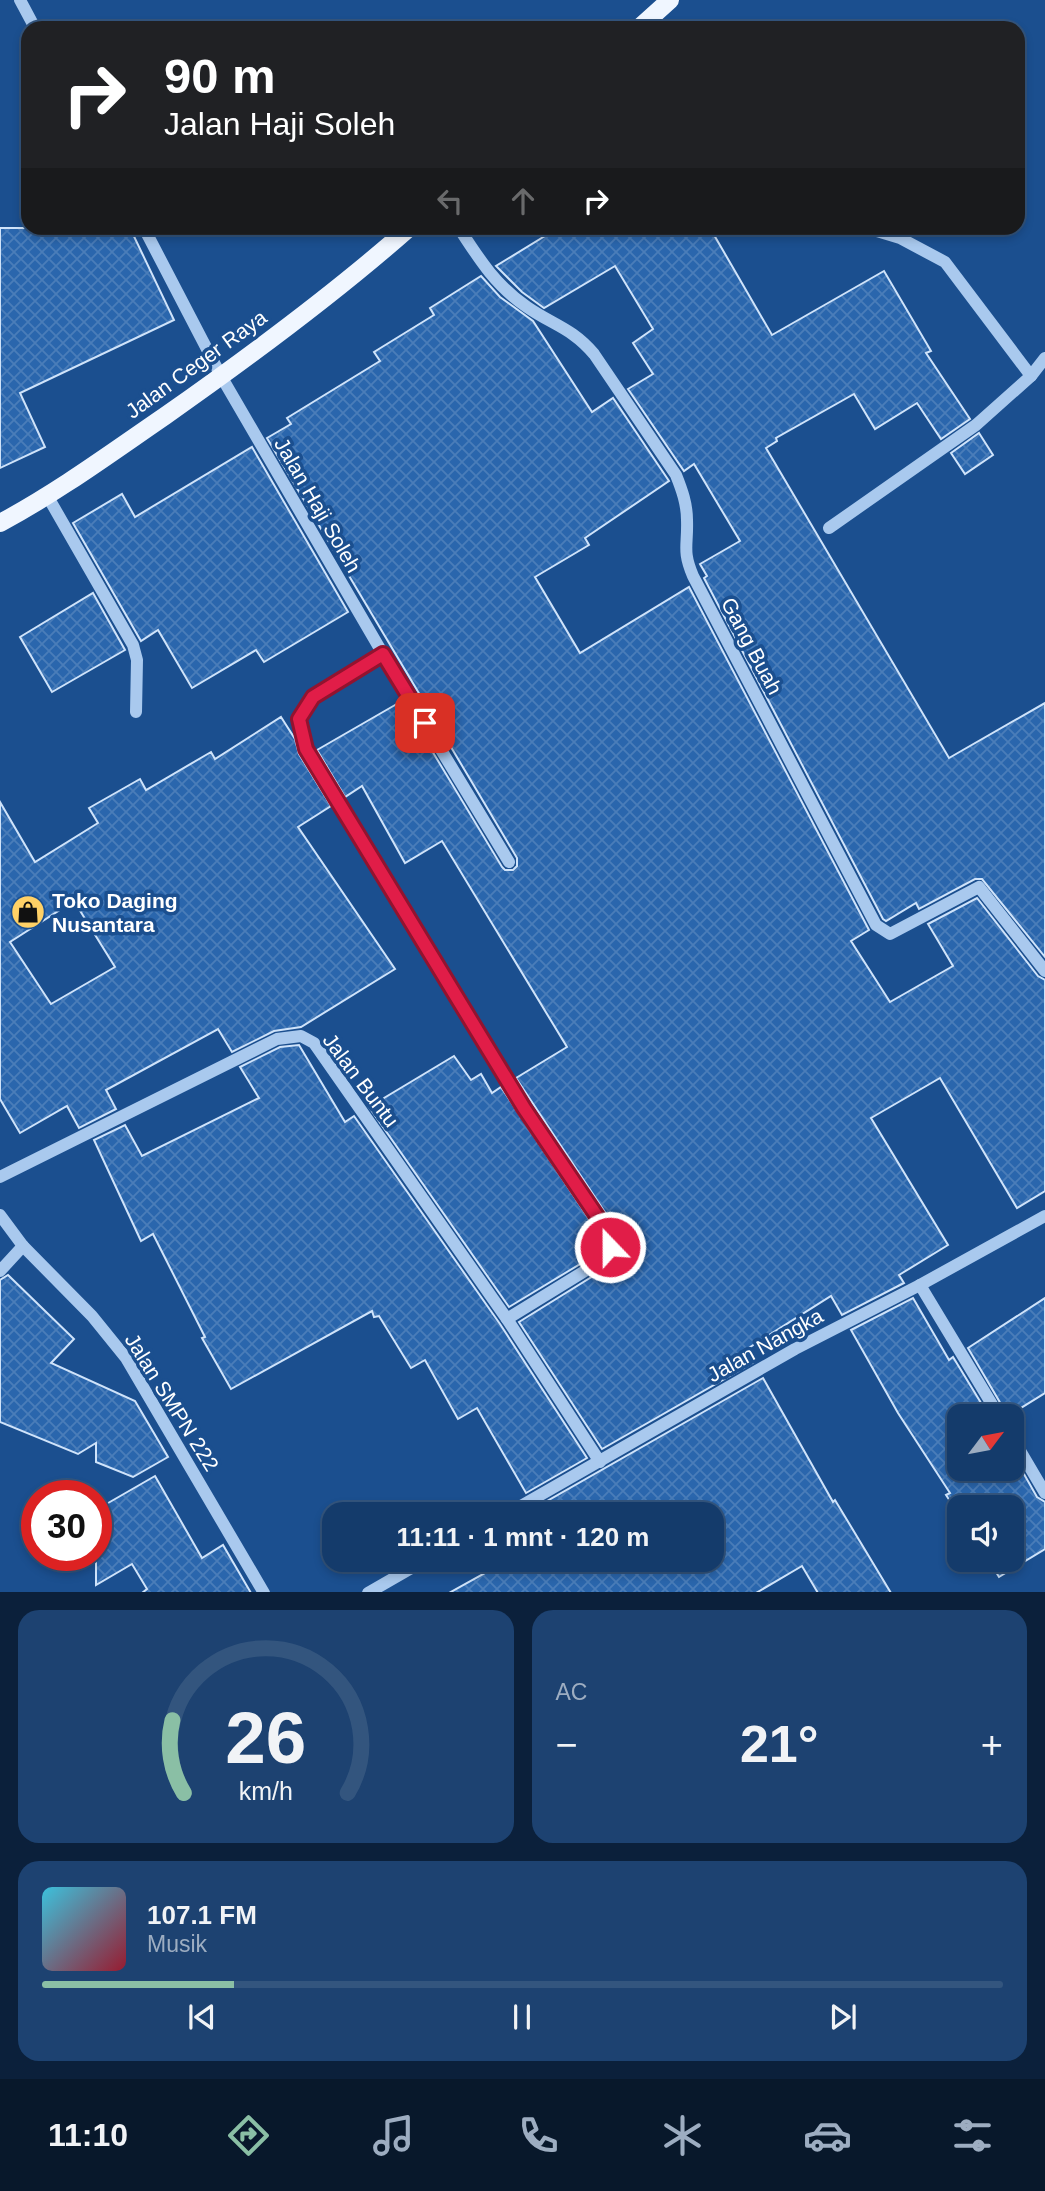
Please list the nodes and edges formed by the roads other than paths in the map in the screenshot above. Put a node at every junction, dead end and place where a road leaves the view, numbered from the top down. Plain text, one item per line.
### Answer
1 (20, 0) edge
2 (670, 0) edge
3 (31, 21) edge
4 (647, 21) edge
5 (148, 235) edge
6 (401, 235) edge
7 (463, 235) edge
8 (888, 235) edge
9 (1045, 358) edge
10 (221, 376) junction
11 (1031, 376) junction
12 (48, 497) junction
13 (0, 523) edge
14 (829, 528) dead end
15 (383, 654) junction
16 (136, 712) dead end
17 (509, 862) dead end
18 (1045, 971) edge
19 (0, 1177) edge
20 (0, 1215) edge
21 (1045, 1216) edge
22 (23, 1246) junction
23 (0, 1271) edge
24 (920, 1285) junction
25 (508, 1319) junction
26 (992, 1404) edge
27 (1024, 1457) edge
28 (600, 1462) junction
29 (1045, 1493) edge
30 (528, 1502) edge
31 (404, 1572) edge
32 (264, 1592) edge
33 (368, 1592) edge

1 - 3 street
2 - 4 main road
5 - 10 street, Jalan Haji Soleh
6 - 10 main road, Jalan Ceger Raya
7 - 18 street, Gang Buah
8 - 11 street
9 - 11 street
10 - 12 main road, Jalan Ceger Raya
10 - 15 street, Jalan Haji Soleh
11 - 14 street
12 - 13 main road, Jalan Ceger Raya
12 - 16 street
15 - 17 street, Jalan Haji Soleh
15 - 25 street
19 - 25 street, Jalan Buntu
20 - 22 street, Jalan SMPN 222
21 - 24 street, Jalan Nangka
22 - 23 street
22 - 32 street, Jalan SMPN 222
24 - 26 street
24 - 28 street, Jalan Nangka
25 - 28 street, Jalan Buntu
27 - 29 street
28 - 30 street, Jalan Nangka
31 - 33 street

